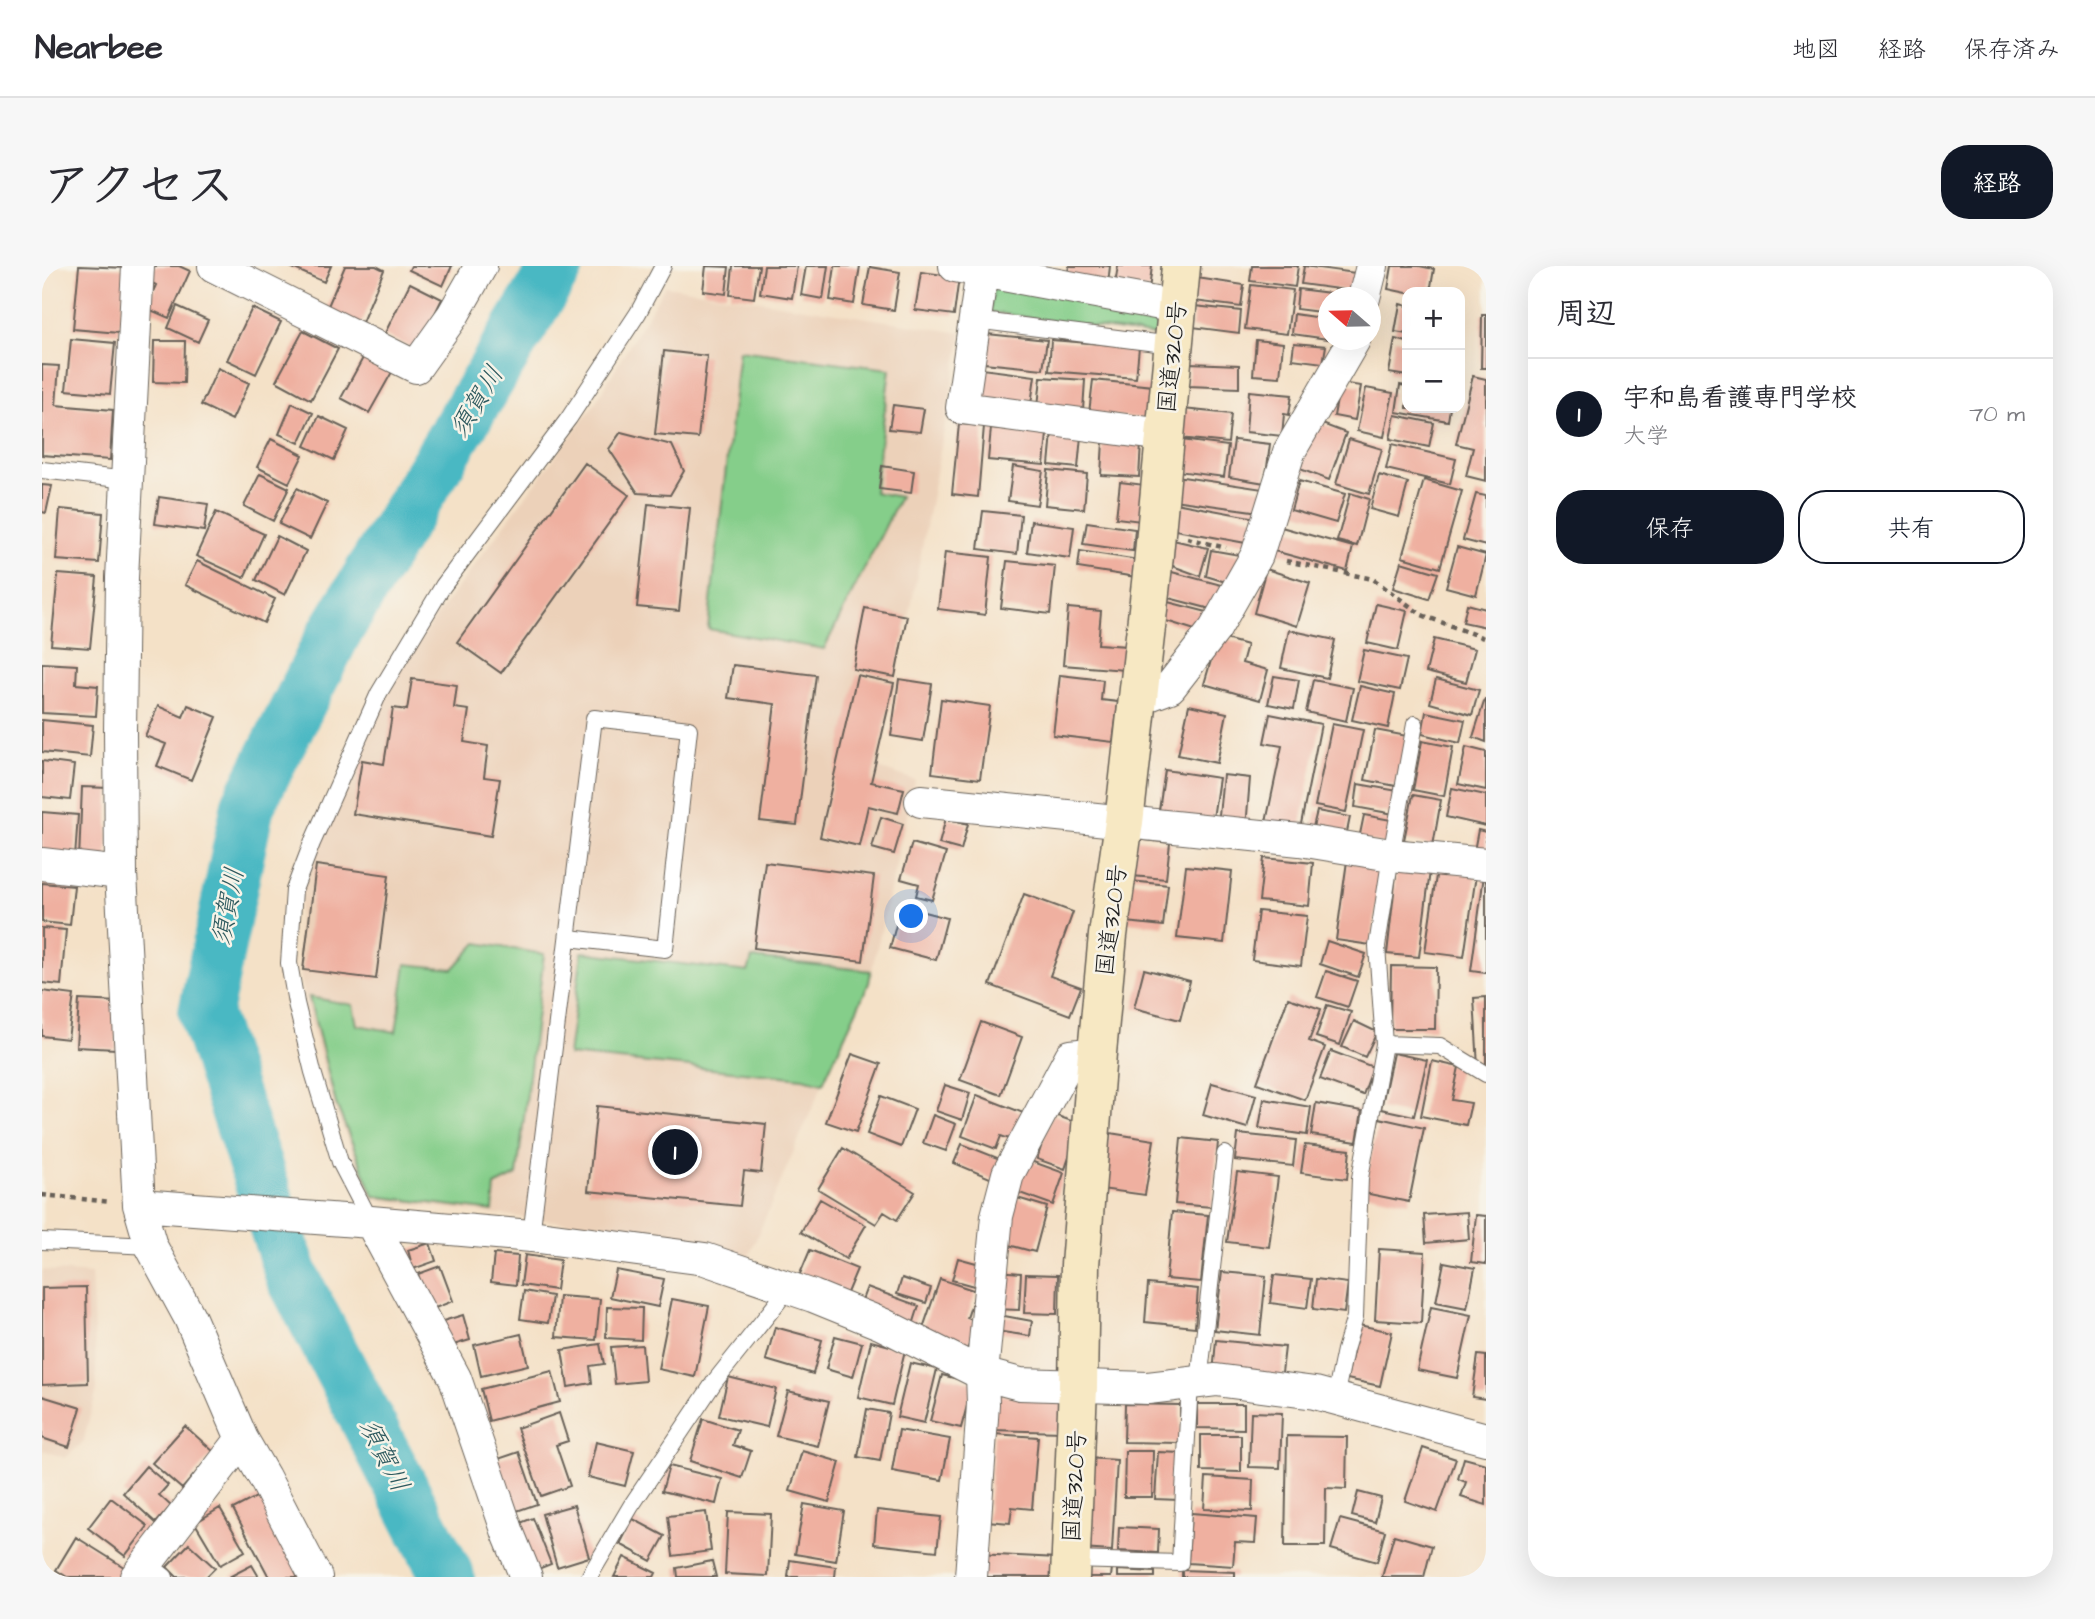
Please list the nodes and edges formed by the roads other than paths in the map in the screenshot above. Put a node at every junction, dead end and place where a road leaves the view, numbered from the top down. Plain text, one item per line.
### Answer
1 (138, 266) edge
2 (214, 266) edge
3 (481, 266) edge
4 (663, 266) edge
5 (1181, 266) edge
6 (1371, 266) edge
7 (968, 269) edge
8 (1366, 287) edge
9 (1177, 307) junction
10 (975, 320) junction
11 (1172, 345) junction
12 (1348, 350) edge
13 (1164, 435) junction
14 (42, 470) edge
15 (127, 480) junction
16 (1138, 699) junction
17 (1415, 724) dead end
18 (921, 801) dead end
19 (1124, 822) junction
20 (1391, 855) junction
21 (42, 864) edge
22 (1486, 864) edge
23 (121, 873) junction
24 (569, 937) junction
25 (1384, 1044) junction
26 (1097, 1054) junction
27 (1486, 1074) edge
28 (1225, 1154) dead end
29 (139, 1205) junction
30 (362, 1222) junction
31 (531, 1237) junction
32 (42, 1241) edge
33 (151, 1247) junction
34 (789, 1288) junction
35 (982, 1374) junction
36 (1195, 1383) junction
37 (1078, 1387) junction
38 (1335, 1398) junction
39 (242, 1438) junction
40 (1486, 1439) edge
41 (1070, 1568) edge
42 (149, 1572) edge
43 (316, 1577) edge
44 (526, 1577) edge
45 (589, 1577) edge
46 (971, 1577) edge

1 - 15 street
2 - 3 street
4 - 30 lane
5 - 9 street, 国道320号
6 - 8 street
7 - 9 street
7 - 10 street
9 - 11 street, 国道320号
10 - 11 lane
10 - 13 street
11 - 13 street, 国道320号
12 - 16 street
13 - 16 street, 国道320号
14 - 15 lane
15 - 23 street
16 - 19 street, 国道320号
17 - 20 lane
18 - 19 street
19 - 20 street
19 - 26 street, 国道320号
20 - 22 street
20 - 25 lane
21 - 23 street
23 - 29 street
24 - 24 lane
24 - 31 lane
25 - 27 lane
25 - 38 lane
26 - 35 street
26 - 37 street, 国道320号
28 - 36 lane
29 - 30 street
29 - 33 street
30 - 31 street
30 - 44 street
31 - 34 street
32 - 33 lane
33 - 39 street
34 - 35 street
34 - 45 lane
35 - 37 street
35 - 46 street
36 - 37 street
36 - 38 street
36 - 41 lane
37 - 41 street, 国道320号
38 - 40 street
39 - 42 street
39 - 43 street

